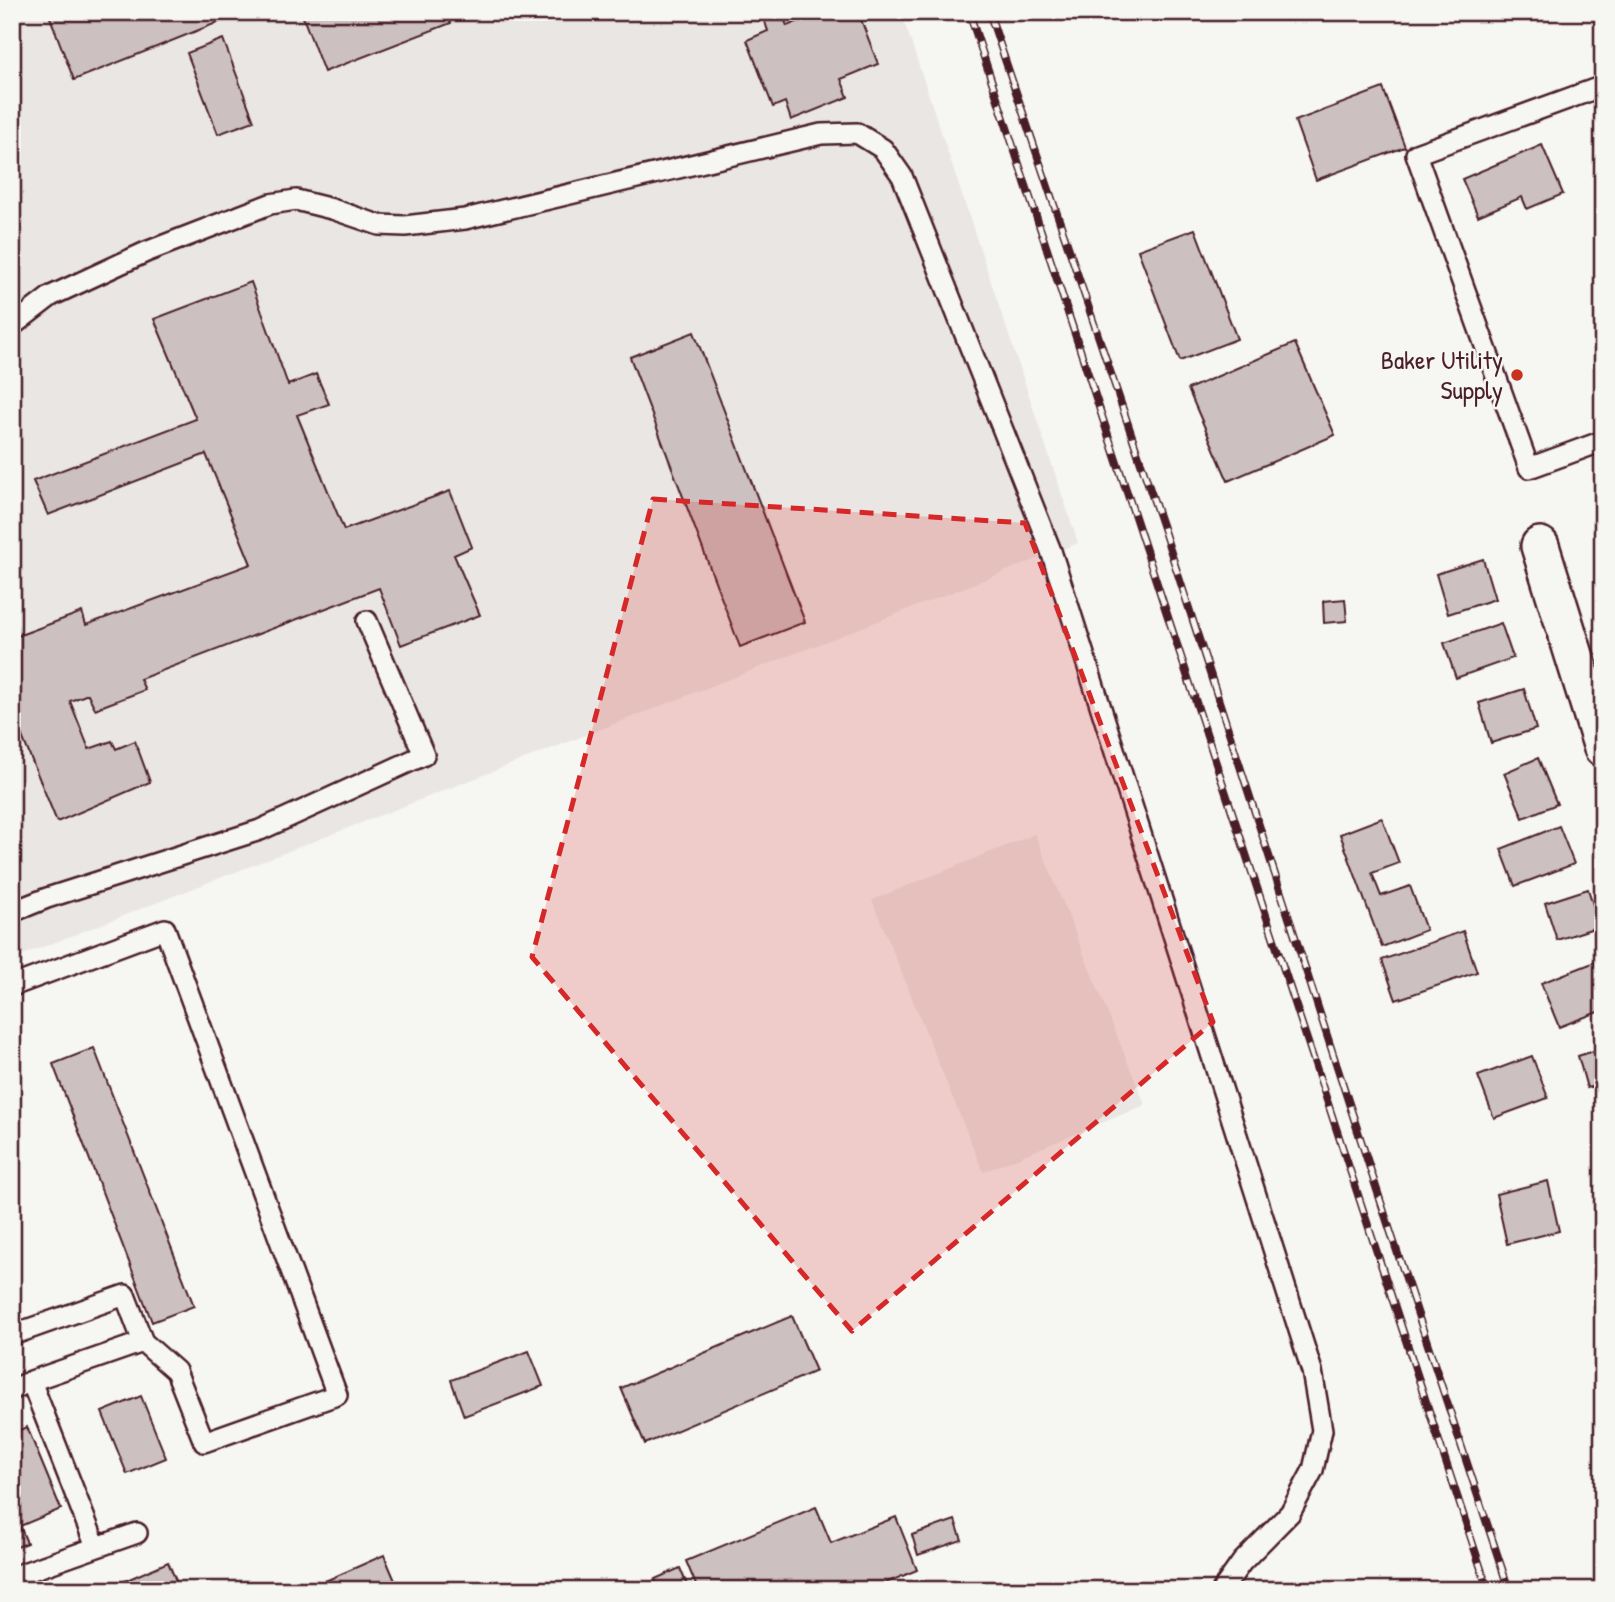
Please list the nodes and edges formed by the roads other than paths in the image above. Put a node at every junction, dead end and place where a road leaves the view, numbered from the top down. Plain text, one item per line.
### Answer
1 (1603, 86) edge
2 (12, 326) edge
3 (1603, 441) edge
4 (1540, 546) dead end
5 (367, 621) dead end
6 (1603, 748) edge
7 (12, 912) edge
8 (12, 986) edge
9 (12, 1335) edge
10 (143, 1342) junction
11 (31, 1381) junction
12 (12, 1390) edge
13 (137, 1532) dead end
14 (96, 1547) junction
15 (12, 1577) edge
16 (1222, 1590) edge

1 - 3 lane
2 - 16 lane
4 - 6 street
5 - 7 lane
8 - 10 lane
9 - 10 lane
10 - 11 lane
11 - 12 lane
11 - 14 lane
13 - 14 lane
14 - 15 lane

